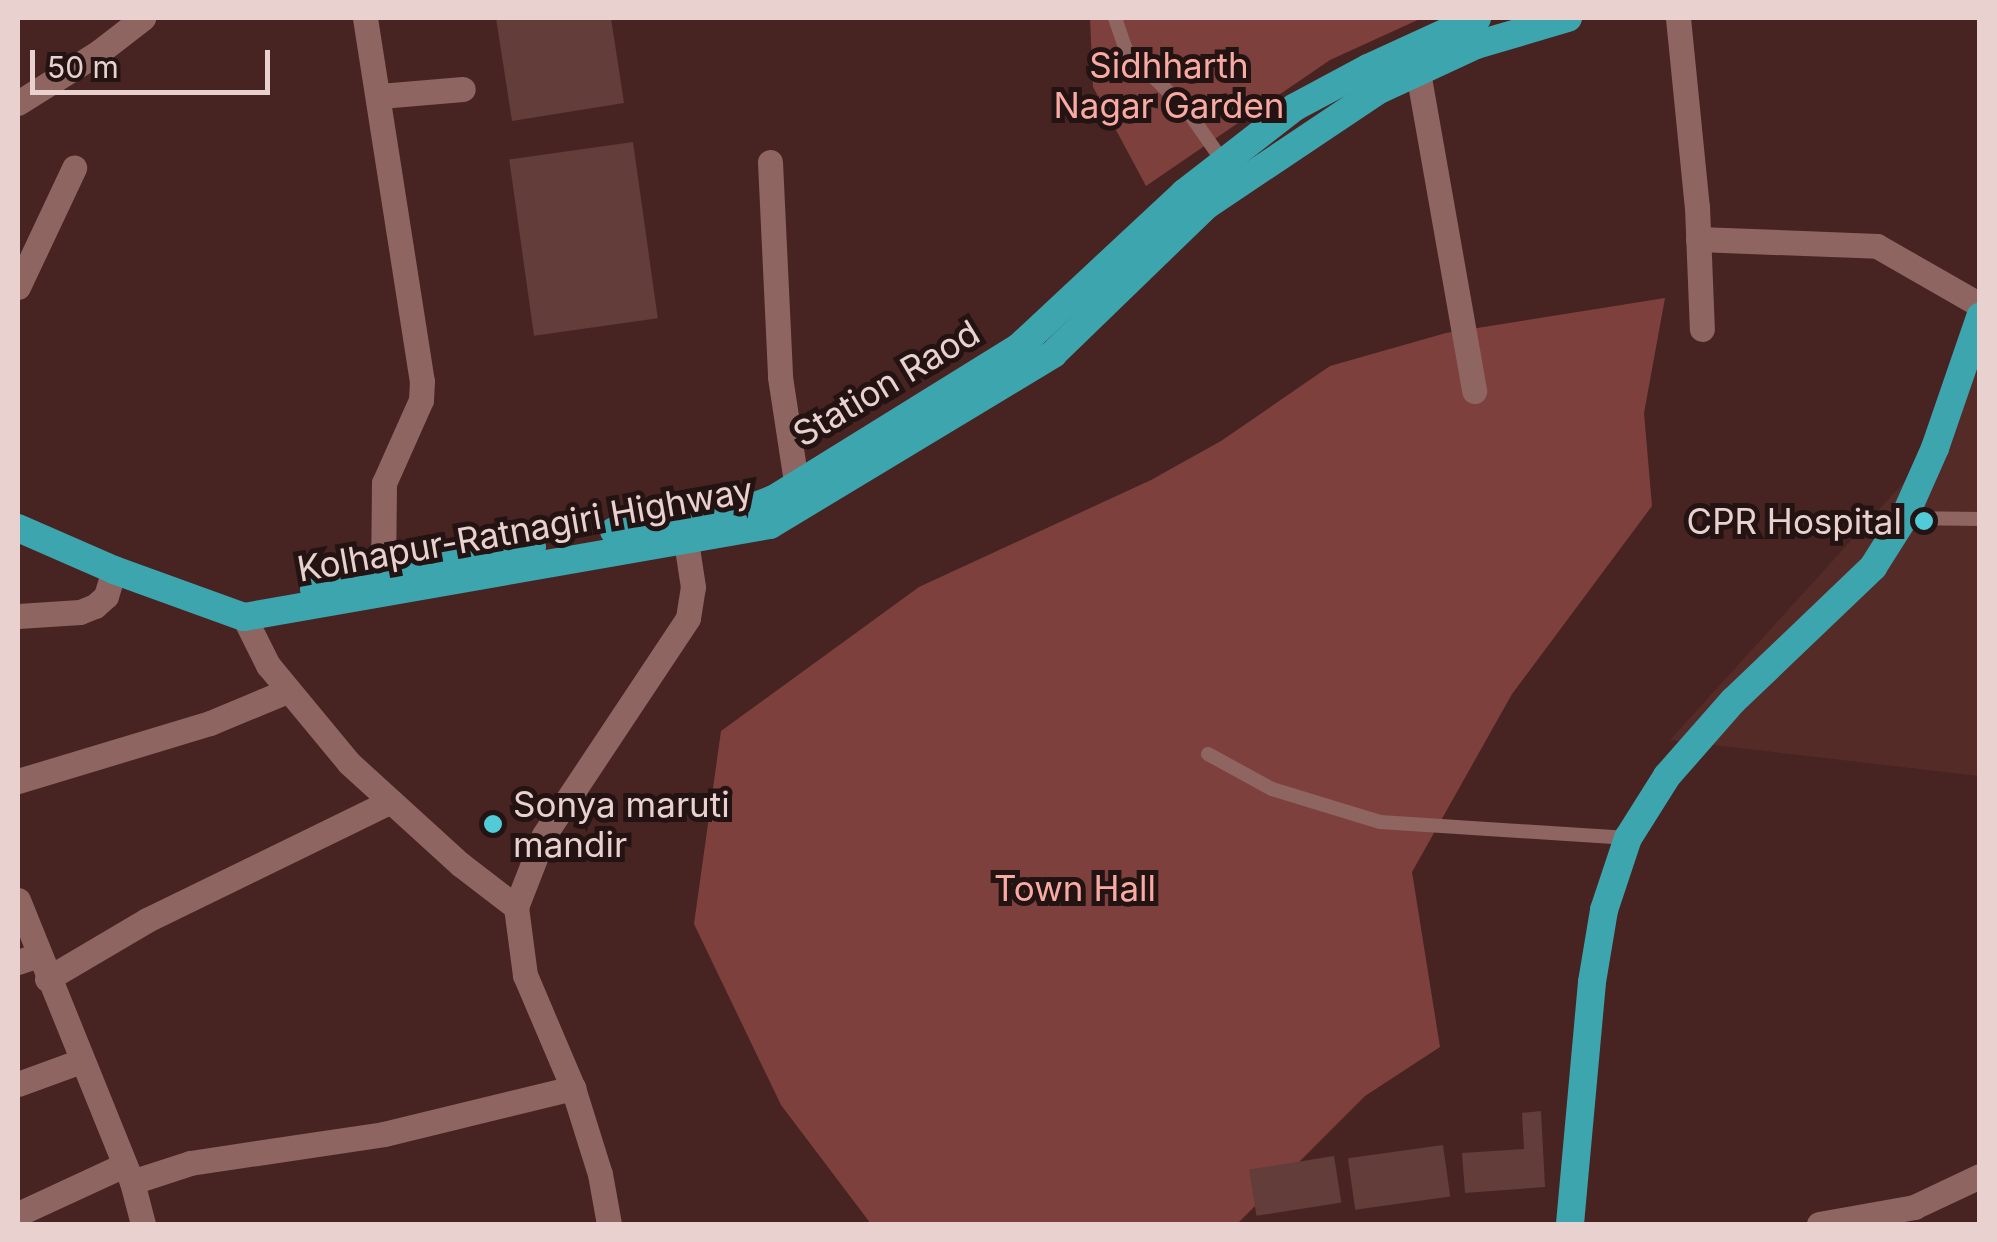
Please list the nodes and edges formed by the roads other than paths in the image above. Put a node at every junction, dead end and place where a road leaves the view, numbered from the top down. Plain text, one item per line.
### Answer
1 (143, 18) edge
2 (364, 18) edge
3 (1115, 18) edge
4 (1478, 18) edge
5 (1568, 18) edge
6 (1678, 18) edge
7 (1418, 72) junction
8 (463, 90) dead end
9 (380, 96) junction
10 (18, 103) edge
11 (770, 162) dead end
12 (1224, 162) junction
13 (74, 168) dead end
14 (1698, 238) junction
15 (18, 287) edge
16 (1980, 305) edge
17 (1980, 317) edge
18 (1702, 330) dead end
19 (1474, 391) dead end
20 (796, 481) junction
21 (18, 509) edge
22 (1904, 518) junction
23 (1980, 520) edge
24 (18, 528) edge
25 (684, 528) junction
26 (114, 570) junction
27 (383, 575) junction
28 (18, 616) edge
29 (244, 617) junction
30 (287, 691) junction
31 (1208, 754) dead end
32 (18, 781) edge
33 (391, 801) junction
34 (1628, 838) junction
35 (18, 900) edge
36 (516, 907) junction
37 (34, 966) edge
38 (80, 1061) junction
39 (18, 1084) edge
40 (574, 1088) junction
41 (128, 1174) junction
42 (1980, 1176) edge
43 (18, 1214) edge
44 (144, 1224) edge
45 (609, 1224) edge
46 (1570, 1224) edge
47 (1819, 1224) edge

1 - 10 street
2 - 9 street
3 - 12 lane
4 - 12 highway, Station Raod
5 - 7 highway, Kolhapur-Ratnagiri Highway
6 - 14 street
7 - 19 street
7 - 25 highway, Kolhapur-Ratnagiri Highway
8 - 9 street
9 - 27 street
11 - 20 street
12 - 20 highway, Station Raod
13 - 15 street
14 - 16 street
14 - 18 street
17 - 22 highway
20 - 25 highway, Station Raod
21 - 27 highway, Station Raod
22 - 23 lane
22 - 34 highway
24 - 26 highway, Kolhapur-Ratnagiri Highway
25 - 27 highway, Station Raod
25 - 29 highway, Kolhapur-Ratnagiri Highway
25 - 36 street
26 - 28 street
26 - 29 highway, Kolhapur-Ratnagiri Highway
29 - 30 street
30 - 32 street
30 - 33 street
31 - 34 lane
33 - 36 street
33 - 37 street
34 - 46 highway
35 - 37 street
36 - 40 street
37 - 38 street
38 - 39 street
38 - 41 street
40 - 41 street
40 - 45 street
41 - 43 street
41 - 44 street
42 - 47 street

